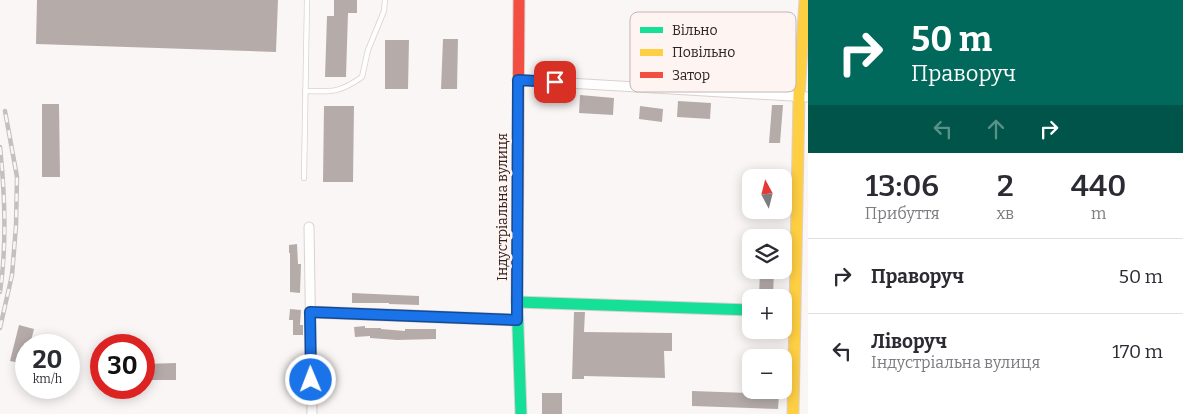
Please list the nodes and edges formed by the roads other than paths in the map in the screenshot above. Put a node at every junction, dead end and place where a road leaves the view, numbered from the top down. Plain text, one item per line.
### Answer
1 (307, 0) edge
2 (385, 0) edge
3 (519, 0) edge
4 (805, 0) edge
5 (518, 80) junction
6 (630, 86) edge
7 (304, 91) junction
8 (732, 92) edge
9 (803, 96) edge
10 (304, 178) dead end
11 (310, 227) dead end
12 (790, 289) edge
13 (517, 302) junction
14 (742, 310) edge
15 (310, 312) junction
16 (517, 320) junction
17 (790, 339) edge
18 (312, 414) edge
19 (521, 414) edge
20 (793, 414) edge

1 - 7 lane
2 - 7 lane
3 - 5 street, Індустріальна вулиця
4 - 9 street
5 - 6 street
5 - 13 street, Індустріальна вулиця
7 - 10 lane
8 - 9 street
9 - 12 street
11 - 15 street
13 - 14 street
13 - 16 street, Індустріальна вулиця
15 - 16 street
15 - 18 street
16 - 19 street, Індустріальна вулиця
17 - 20 street

